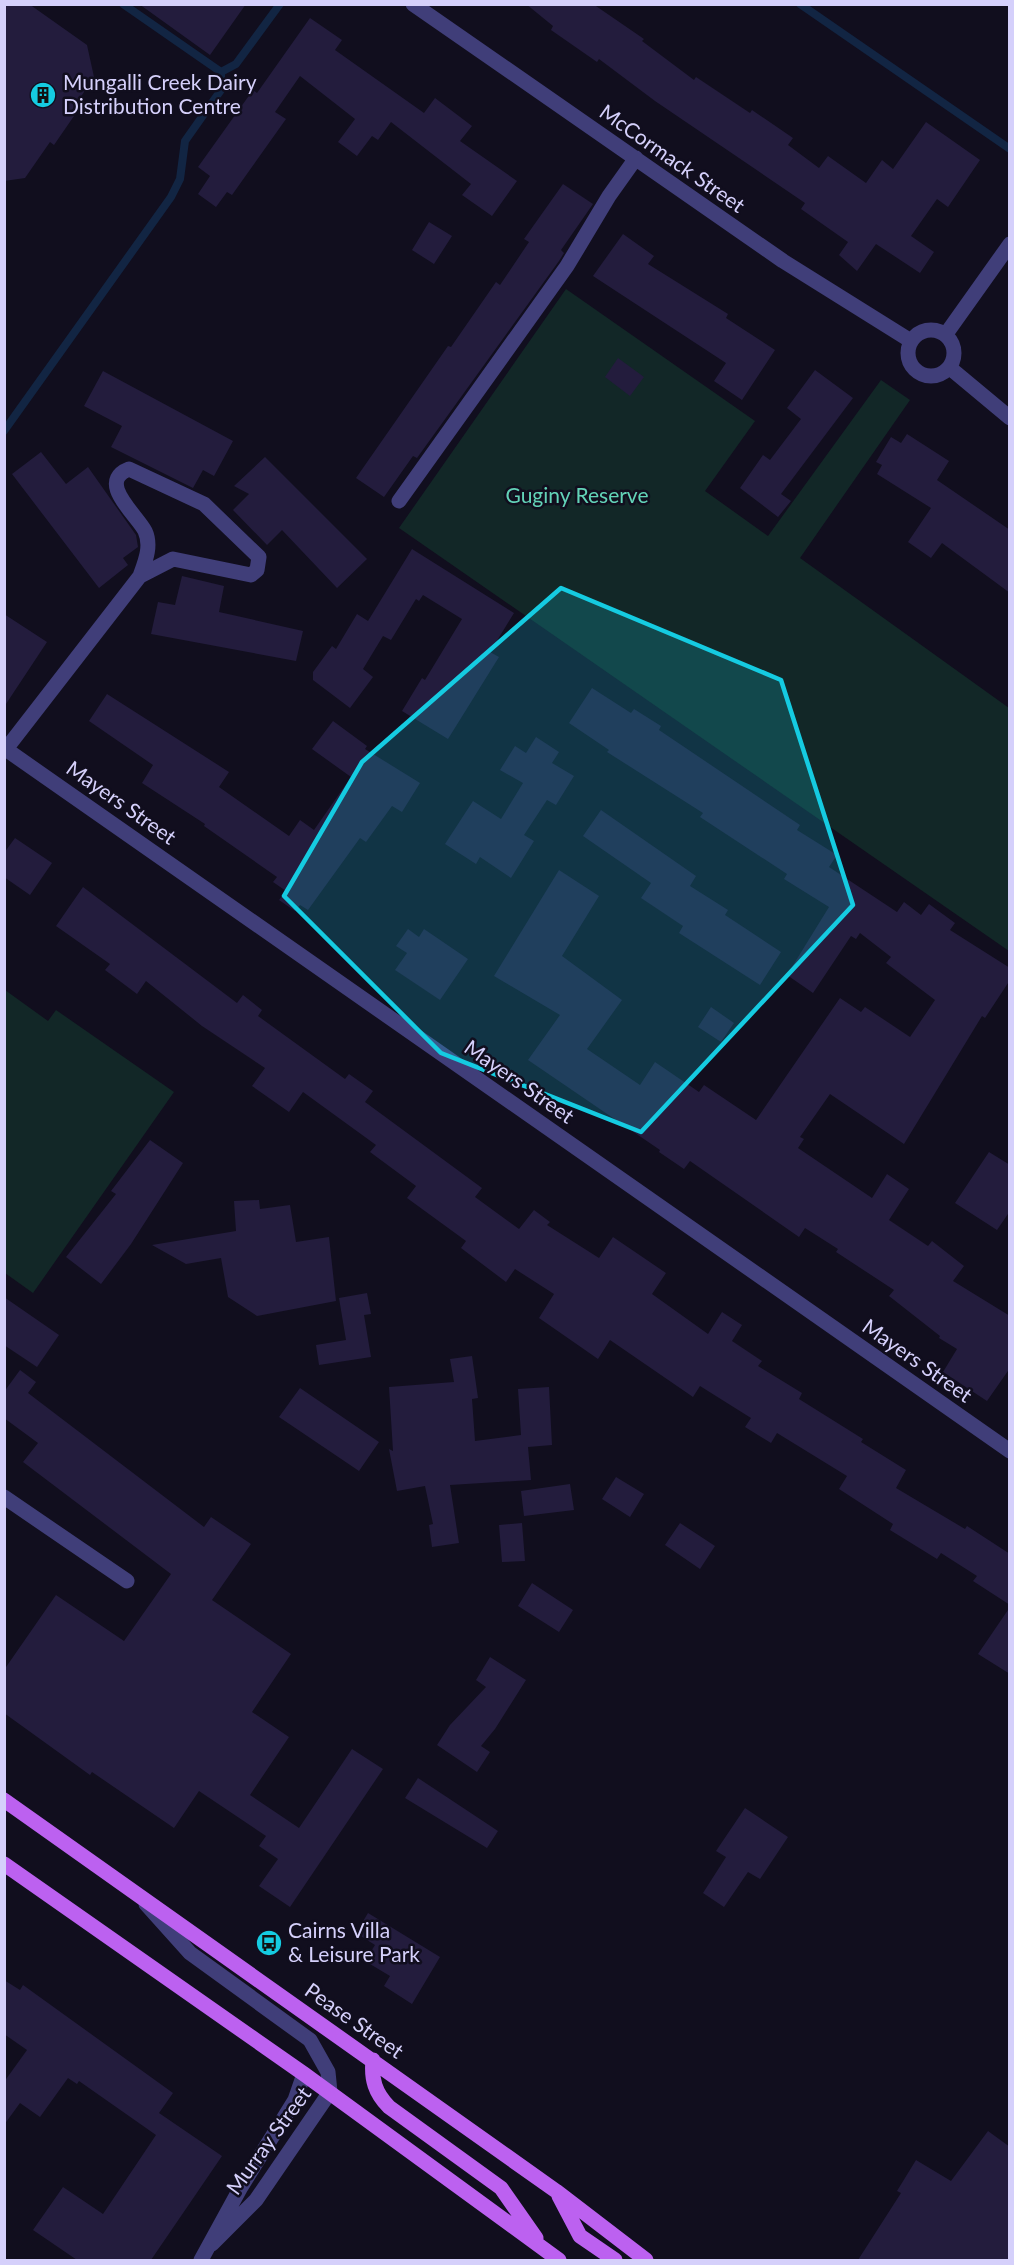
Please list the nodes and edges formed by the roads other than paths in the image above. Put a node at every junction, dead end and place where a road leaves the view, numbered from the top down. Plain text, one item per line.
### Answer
1 (413, 4) edge
2 (636, 158) junction
3 (1010, 244) edge
4 (945, 334) junction
5 (911, 341) junction
6 (950, 368) junction
7 (1010, 418) edge
8 (399, 501) dead end
9 (140, 576) junction
10 (5, 748) edge
11 (1010, 1451) edge
12 (4, 1497) edge
13 (127, 1581) dead end
14 (4, 1800) edge
15 (5, 1865) edge
16 (130, 1886) junction
17 (373, 2060) junction
18 (304, 2074) junction
19 (330, 2092) junction
20 (556, 2191) junction
21 (588, 2241) junction
22 (212, 2244) junction
23 (544, 2250) junction
24 (201, 2260) edge
25 (559, 2260) edge
26 (605, 2260) edge
27 (615, 2260) edge
28 (646, 2260) edge

1 - 2 street, McCormack Street
2 - 5 street, McCormack Street
2 - 8 street
3 - 4 street
4 - 5 street
4 - 6 street
5 - 6 street
6 - 7 street
9 - 9 street
9 - 10 street
10 - 11 street, Mayers Street
12 - 13 street
14 - 16 main road, Pease Street
15 - 18 main road
16 - 17 main road, Pease Street
16 - 19 street, Murray Street
17 - 20 main road, Pease Street
17 - 23 main road
18 - 19 main road
18 - 22 street, Murray Street
19 - 22 street, Murray Street
19 - 23 main road
20 - 21 main road
20 - 28 main road, Pease Street
21 - 26 main road
21 - 27 main road
22 - 24 street, Murray Street
23 - 25 main road

